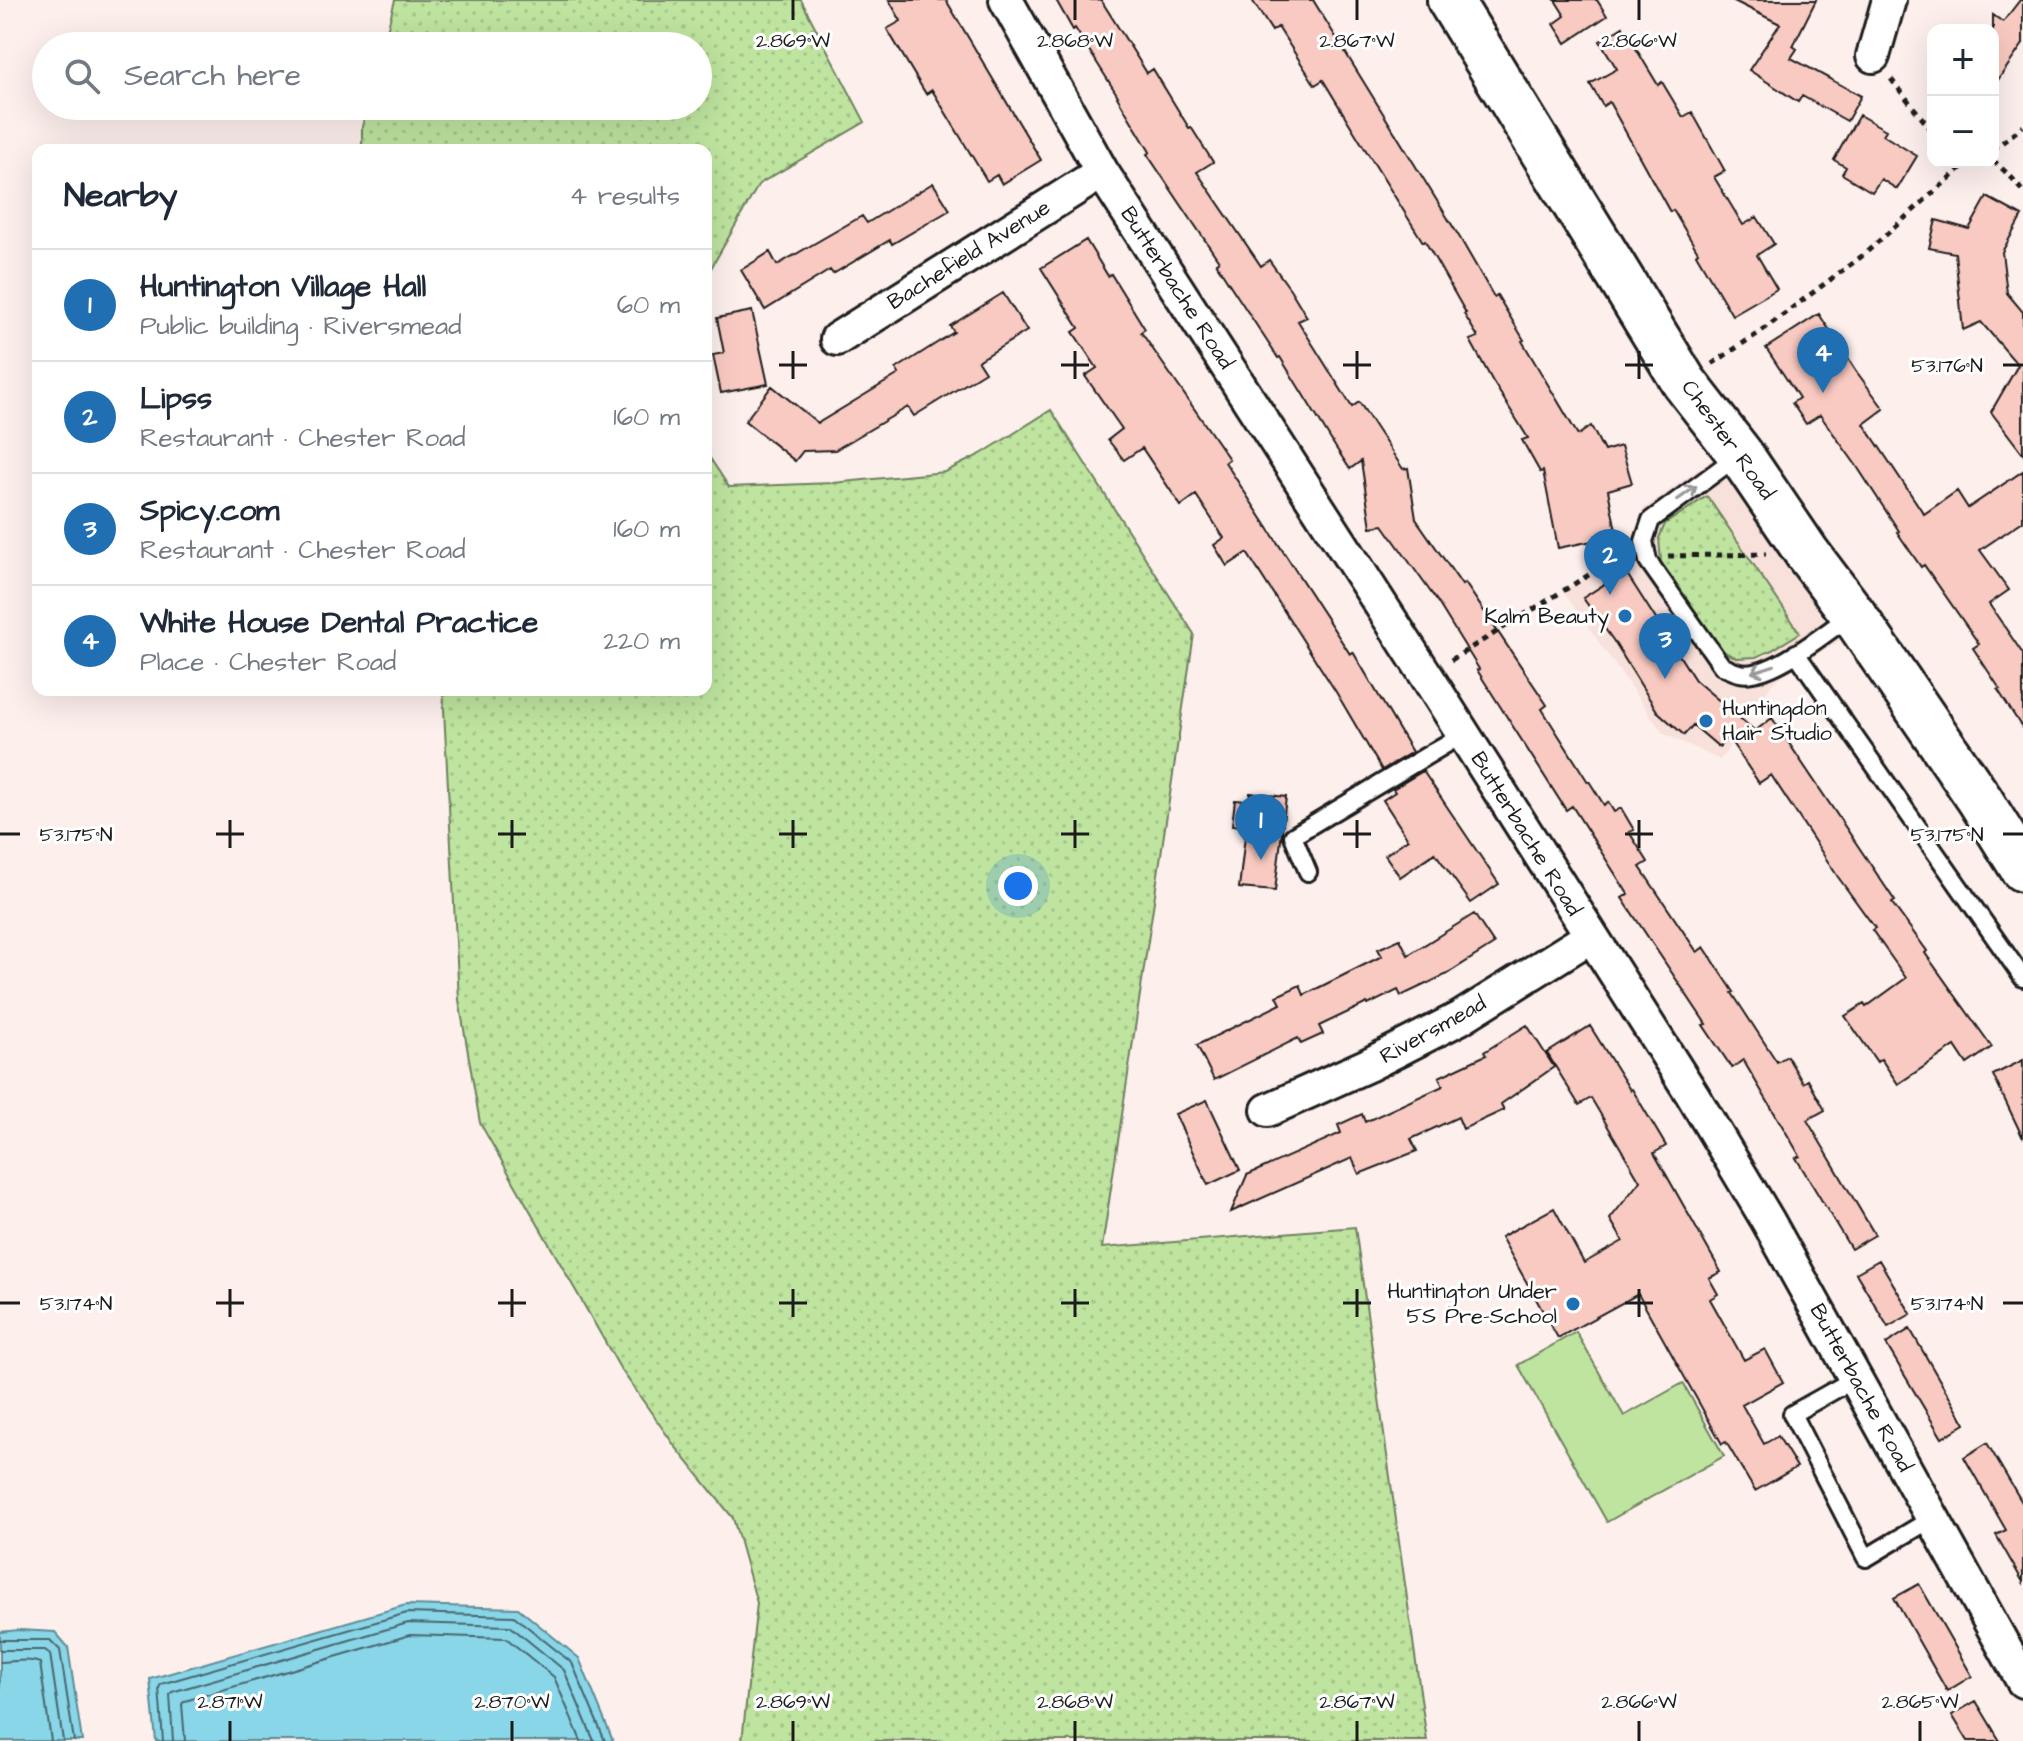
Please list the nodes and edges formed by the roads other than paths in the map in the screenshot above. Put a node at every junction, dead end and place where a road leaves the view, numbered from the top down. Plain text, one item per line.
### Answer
1 (1006, 0) edge
2 (1450, 0) edge
3 (1889, 0) edge
4 (1873, 56) road end
5 (1102, 172) junction
6 (837, 339) dead end
7 (1740, 454) junction
8 (1853, 614) junction
9 (1796, 653) junction
10 (1463, 734) junction
11 (2023, 869) edge
12 (1308, 872) dead end
13 (1591, 936) junction
14 (2023, 978) edge
15 (1268, 1110) dead end
16 (1856, 1378) junction
17 (1933, 1518) junction
18 (2023, 1681) edge

1 - 5 street, Butterbache Road
2 - 7 main road, Chester Road
3 - 4 street
5 - 6 street, Bachefield Avenue
5 - 10 street, Butterbache Road
7 - 8 main road, Chester Road
9 -> 7 lane
8 - 9 lane
8 - 11 main road, Chester Road
9 - 14 lane
10 - 12 lane
10 - 13 street, Butterbache Road
13 - 15 street, Riversmead
13 - 16 street, Butterbache Road
16 - 17 street, Butterbache Road
16 - 17 lane
17 - 18 street, Butterbache Road

